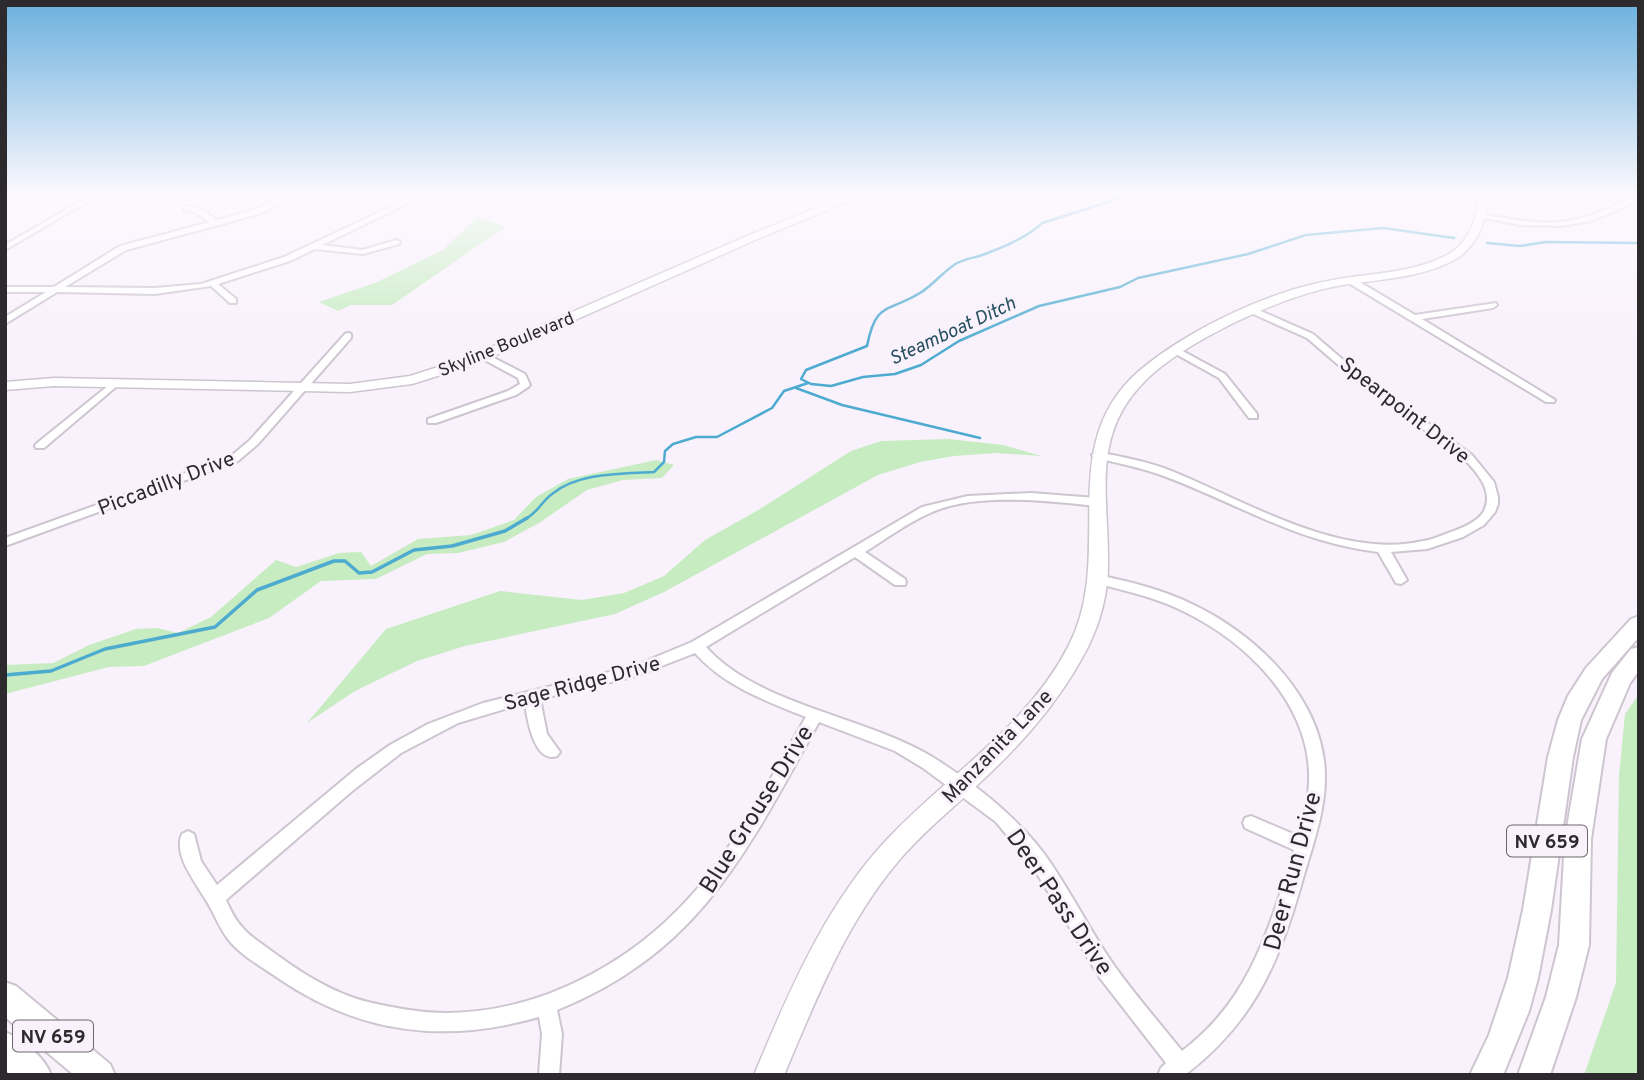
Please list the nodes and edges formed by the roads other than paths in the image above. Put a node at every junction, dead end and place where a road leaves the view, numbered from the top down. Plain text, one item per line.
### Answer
1 (133, 245) edge
2 (320, 245) edge
3 (384, 245) edge
4 (734, 245) edge
5 (1465, 245) edge
6 (317, 247) junction
7 (1350, 280) junction
8 (212, 283) junction
9 (5, 289) edge
10 (54, 290) junction
11 (233, 301) dead end
12 (1493, 305) dead end
13 (1254, 311) junction
14 (1413, 318) junction
15 (5, 321) edge
16 (348, 336) dead end
17 (1177, 351) junction
18 (484, 356) junction
19 (114, 384) junction
20 (5, 386) edge
21 (302, 388) junction
22 (1550, 400) dead end
23 (1252, 416) dead end
24 (432, 421) dead end
25 (40, 446) dead end
26 (1097, 455) junction
27 (1096, 502) junction
28 (5, 542) edge
29 (1383, 549) junction
30 (856, 552) junction
31 (1098, 579) junction
32 (1401, 579) dead end
33 (900, 582) dead end
34 (1639, 624) edge
35 (697, 646) junction
36 (1639, 655) edge
37 (532, 697) junction
38 (815, 715) junction
39 (552, 752) dead end
40 (961, 785) junction
41 (1251, 822) dead end
42 (188, 839) dead end
43 (1302, 846) junction
44 (215, 898) junction
45 (5, 997) edge
46 (547, 1006) junction
47 (5, 1048) edge
48 (1174, 1070) edge
49 (36, 1075) edge
50 (99, 1075) edge
51 (549, 1075) edge
52 (769, 1075) edge
53 (1486, 1075) edge
54 (1534, 1075) edge

1 - 10 street
2 - 6 street
3 - 6 street
4 - 18 street, Skyline Boulevard
5 - 7 street, Manzanita Lane
6 - 8 street
7 - 13 street, Manzanita Lane
7 - 14 street
8 - 10 street
8 - 11 street
9 - 10 street
10 - 15 street
12 - 14 street
13 - 17 street, Manzanita Lane
13 - 29 street, Spearpoint Drive
14 - 22 street
16 - 21 street, Piccadilly Drive
17 - 23 street
17 - 26 street, Manzanita Lane
18 - 21 street, Skyline Boulevard
18 - 24 street
19 - 20 street, Skyline Boulevard
19 - 21 street, Skyline Boulevard
19 - 25 street
21 - 28 street, Piccadilly Drive
26 - 27 street, Manzanita Lane
26 - 29 street, Spearpoint Drive
27 - 30 street, Sage Ridge Drive
27 - 31 street, Manzanita Lane
29 - 32 street
30 - 33 street
30 - 35 street, Sage Ridge Drive
31 - 40 street, Manzanita Lane
31 - 43 street, Deer Run Drive
34 - 53 main road, NV 659
35 - 37 street, Sage Ridge Drive
35 - 38 street, Deer Pass Drive
36 - 54 main road, NV 659
37 - 39 street
37 - 44 street, Sage Ridge Drive
38 - 40 street, Deer Pass Drive
38 - 46 street, Blue Grouse Drive
40 - 48 street, Deer Pass Drive
40 - 52 street, Manzanita Lane
41 - 43 street
42 - 44 street, Blue Grouse Drive
43 - 48 street, Deer Run Drive
44 - 46 street, Blue Grouse Drive
45 - 50 main road, NV 659
46 - 51 street
47 - 49 main road, NV 659

